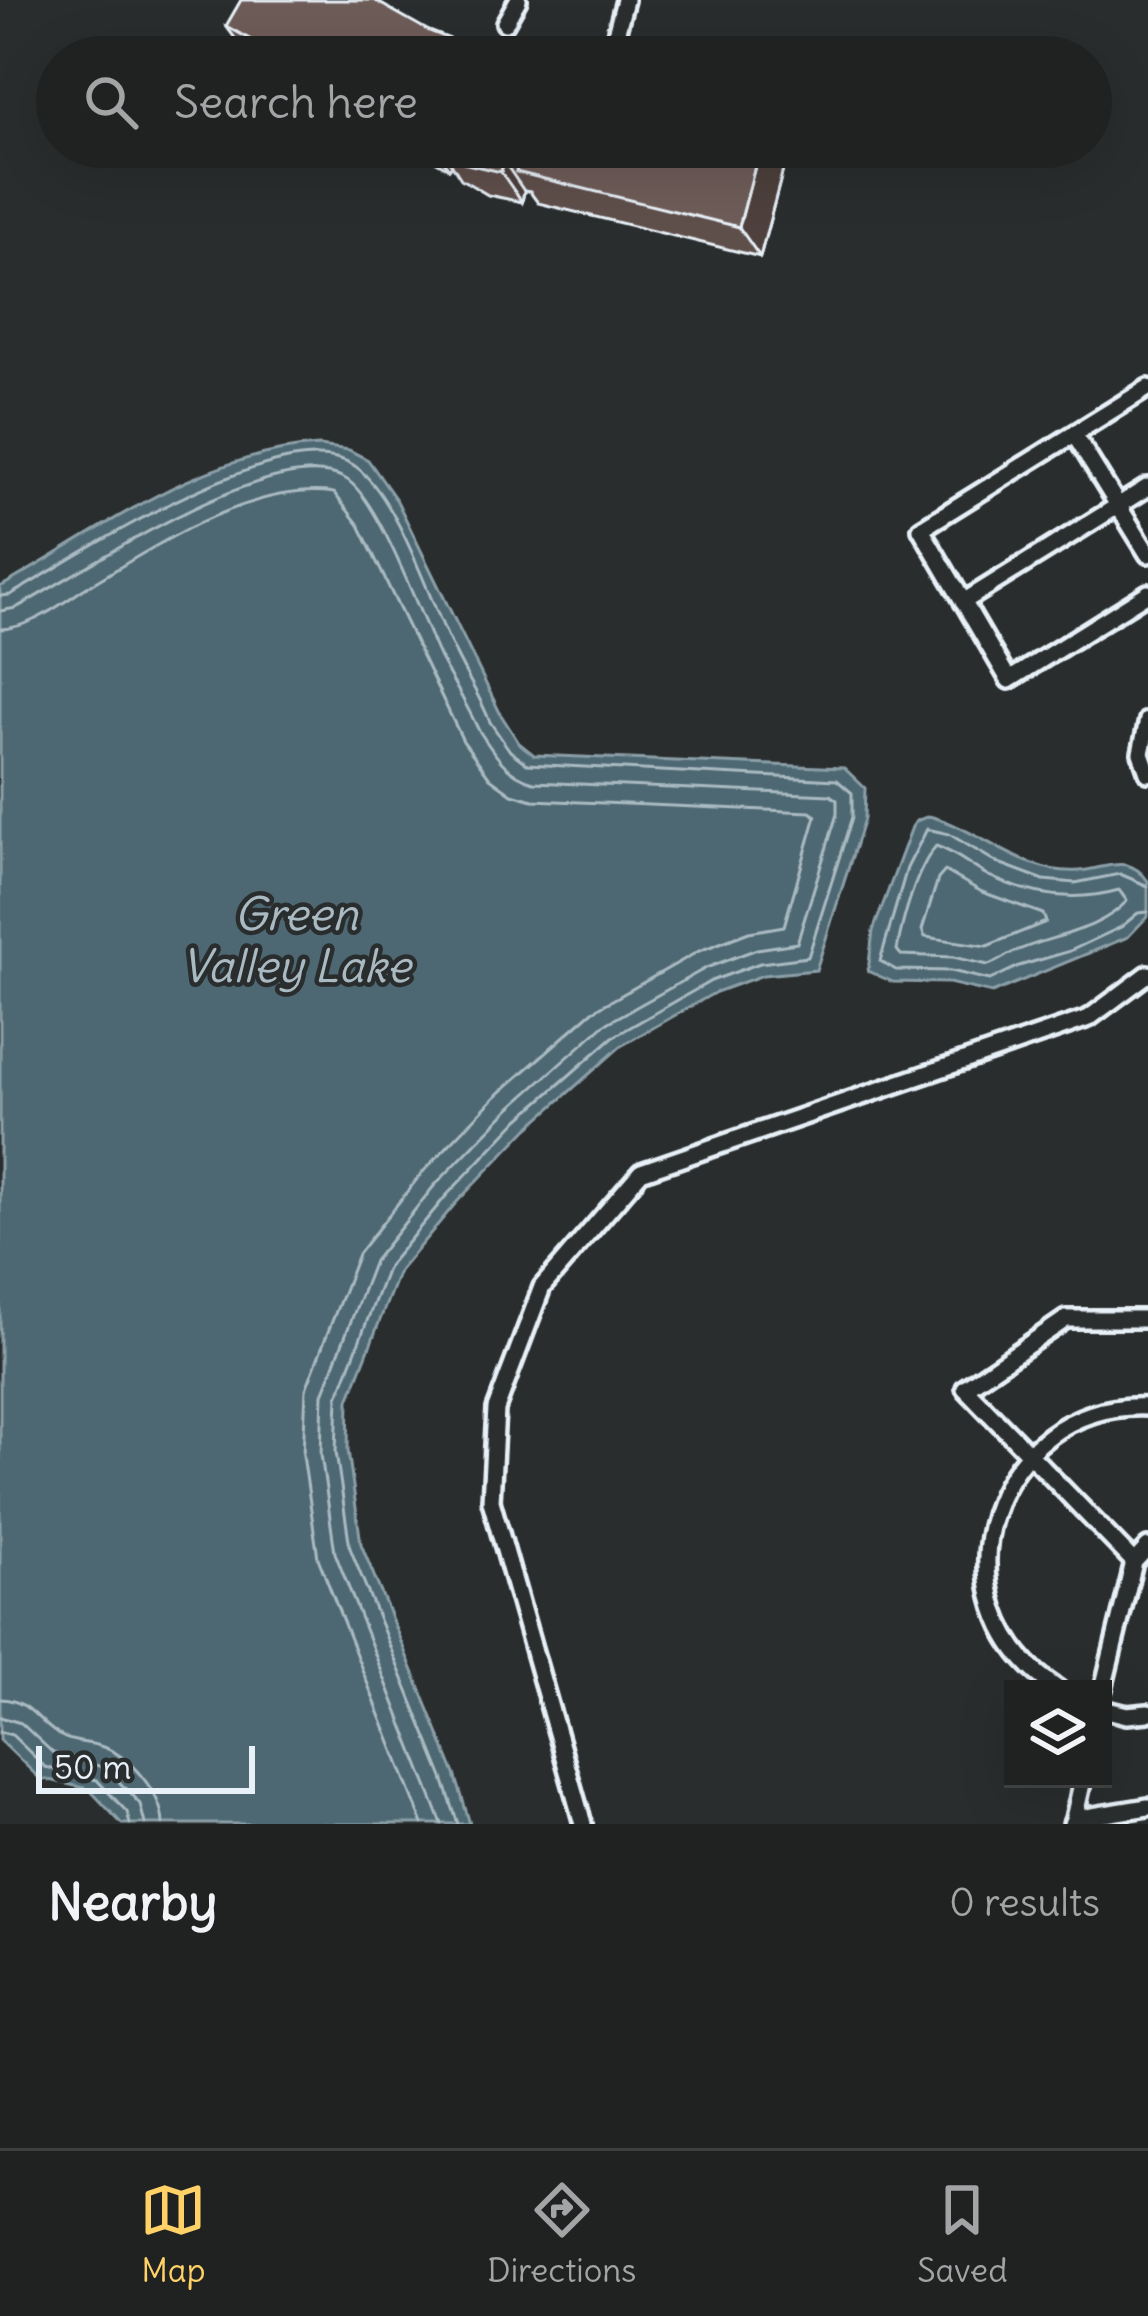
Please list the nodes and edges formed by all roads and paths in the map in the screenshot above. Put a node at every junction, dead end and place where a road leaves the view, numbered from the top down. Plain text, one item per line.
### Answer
1 (518, 0) edge
2 (625, 0) edge
3 (505, 23) dead end
4 (616, 36) edge
5 (1148, 388) edge
6 (1074, 434) junction
7 (1148, 487) edge
8 (1118, 506) junction
9 (1148, 554) edge
10 (1148, 593) edge
11 (963, 602) junction
12 (1148, 719) edge
13 (1148, 773) edge
14 (1148, 974) edge
15 (1148, 1319) edge
16 (1148, 1407) edge
17 (1028, 1453) junction
18 (1148, 1547) edge
19 (1134, 1562) junction
20 (1043, 1680) edge
21 (1105, 1680) edge
22 (1112, 1711) edge
23 (1148, 1713) edge
24 (1081, 1788) edge
25 (1148, 1807) edge
26 (1073, 1821) edge
27 (584, 1824) edge

1 - 3 lane
2 - 4 lane
5 - 6 lane
6 - 8 lane
6 - 11 lane
7 - 8 lane
8 - 9 lane
8 - 11 lane
10 - 11 lane
12 - 13 lane
14 - 27 lane
15 - 17 lane
16 - 17 lane
17 - 19 lane
17 - 20 lane
18 - 19 lane
19 - 21 lane
22 - 23 lane
24 - 26 lane
25 - 26 lane

